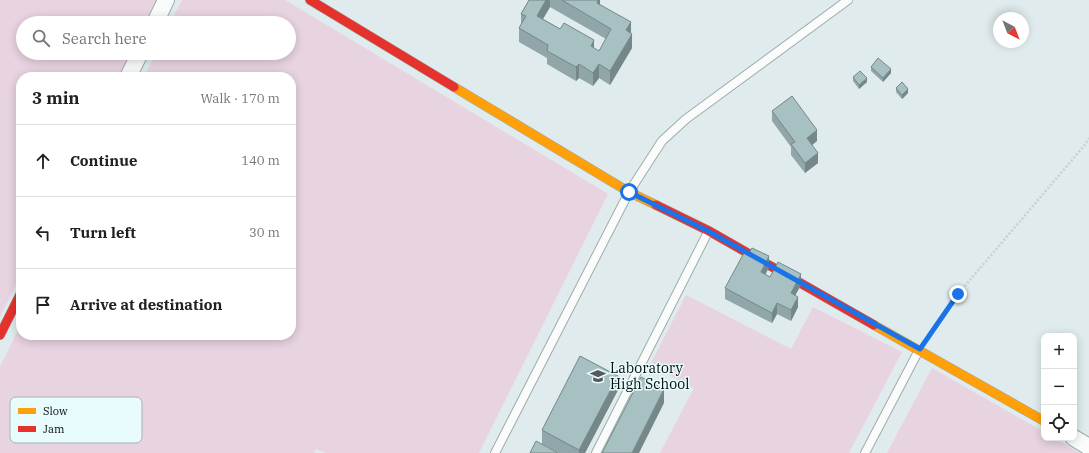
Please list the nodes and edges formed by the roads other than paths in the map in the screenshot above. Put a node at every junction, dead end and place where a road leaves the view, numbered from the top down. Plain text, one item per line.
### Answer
1 (166, 0) edge
2 (310, 0) edge
3 (848, 0) edge
4 (158, 16) edge
5 (136, 60) edge
6 (130, 72) edge
7 (629, 192) junction
8 (708, 231) junction
9 (16, 303) edge
10 (0, 335) edge
11 (920, 349) junction
12 (1041, 419) edge
13 (1077, 440) edge
14 (1089, 447) edge
15 (495, 453) edge
16 (596, 453) edge
17 (865, 453) edge

1 - 4 street
2 - 7 street
3 - 7 lane
5 - 6 street
7 - 8 street
7 - 15 lane
8 - 11 street
8 - 16 lane
9 - 10 street
11 - 12 street
11 - 17 lane
13 - 14 street

